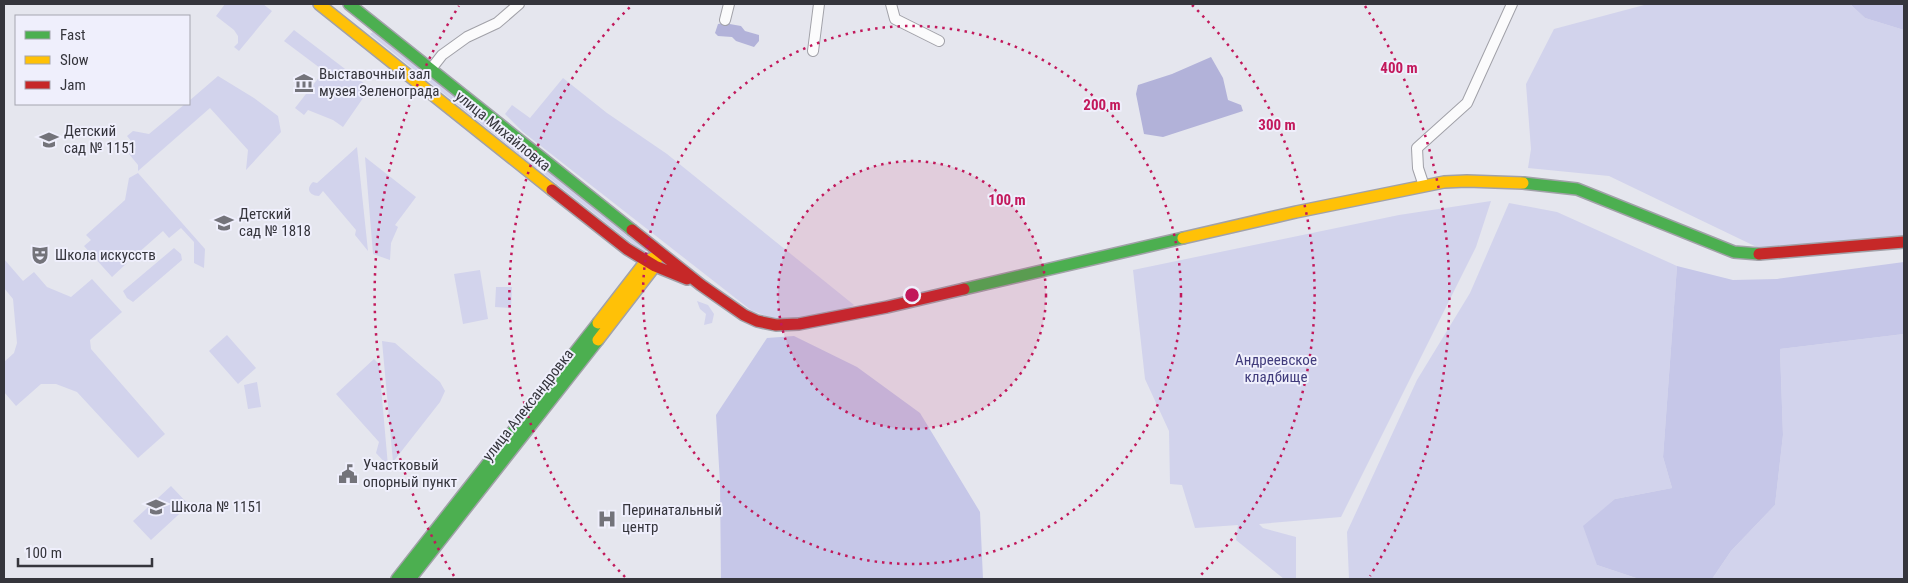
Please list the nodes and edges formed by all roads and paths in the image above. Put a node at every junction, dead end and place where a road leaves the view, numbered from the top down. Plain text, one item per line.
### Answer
1 (319, 4) edge
2 (349, 4) edge
3 (519, 4) edge
4 (729, 4) edge
5 (819, 4) edge
6 (891, 4) edge
7 (1512, 4) edge
8 (725, 20) dead end
9 (370, 21) junction
10 (359, 35) junction
11 (939, 41) dead end
12 (813, 51) dead end
13 (431, 69) junction
14 (1424, 186) junction
15 (1904, 242) edge
16 (628, 249) junction
17 (656, 260) junction
18 (676, 275) junction
19 (634, 285) junction
20 (701, 285) junction
21 (397, 579) edge
22 (410, 579) edge

1 - 10 main road, улица Михайловка
2 - 9 main road, улица Михайловка
3 - 13 street
4 - 8 street
5 - 12 street
6 - 11 street
7 - 14 street
9 - 10 street
9 - 13 main road, улица Михайловка
10 - 16 main road, улица Михайловка
13 - 17 main road, улица Михайловка
14 - 15 main road
14 - 20 main road
16 - 17 main road, улица Михайловка
16 - 19 main road
17 - 18 main road
17 - 19 main road, улица Александровка
17 - 20 main road
18 - 19 main road
18 - 20 main road
19 - 21 main road, улица Александровка
19 - 22 main road, улица Александровка

